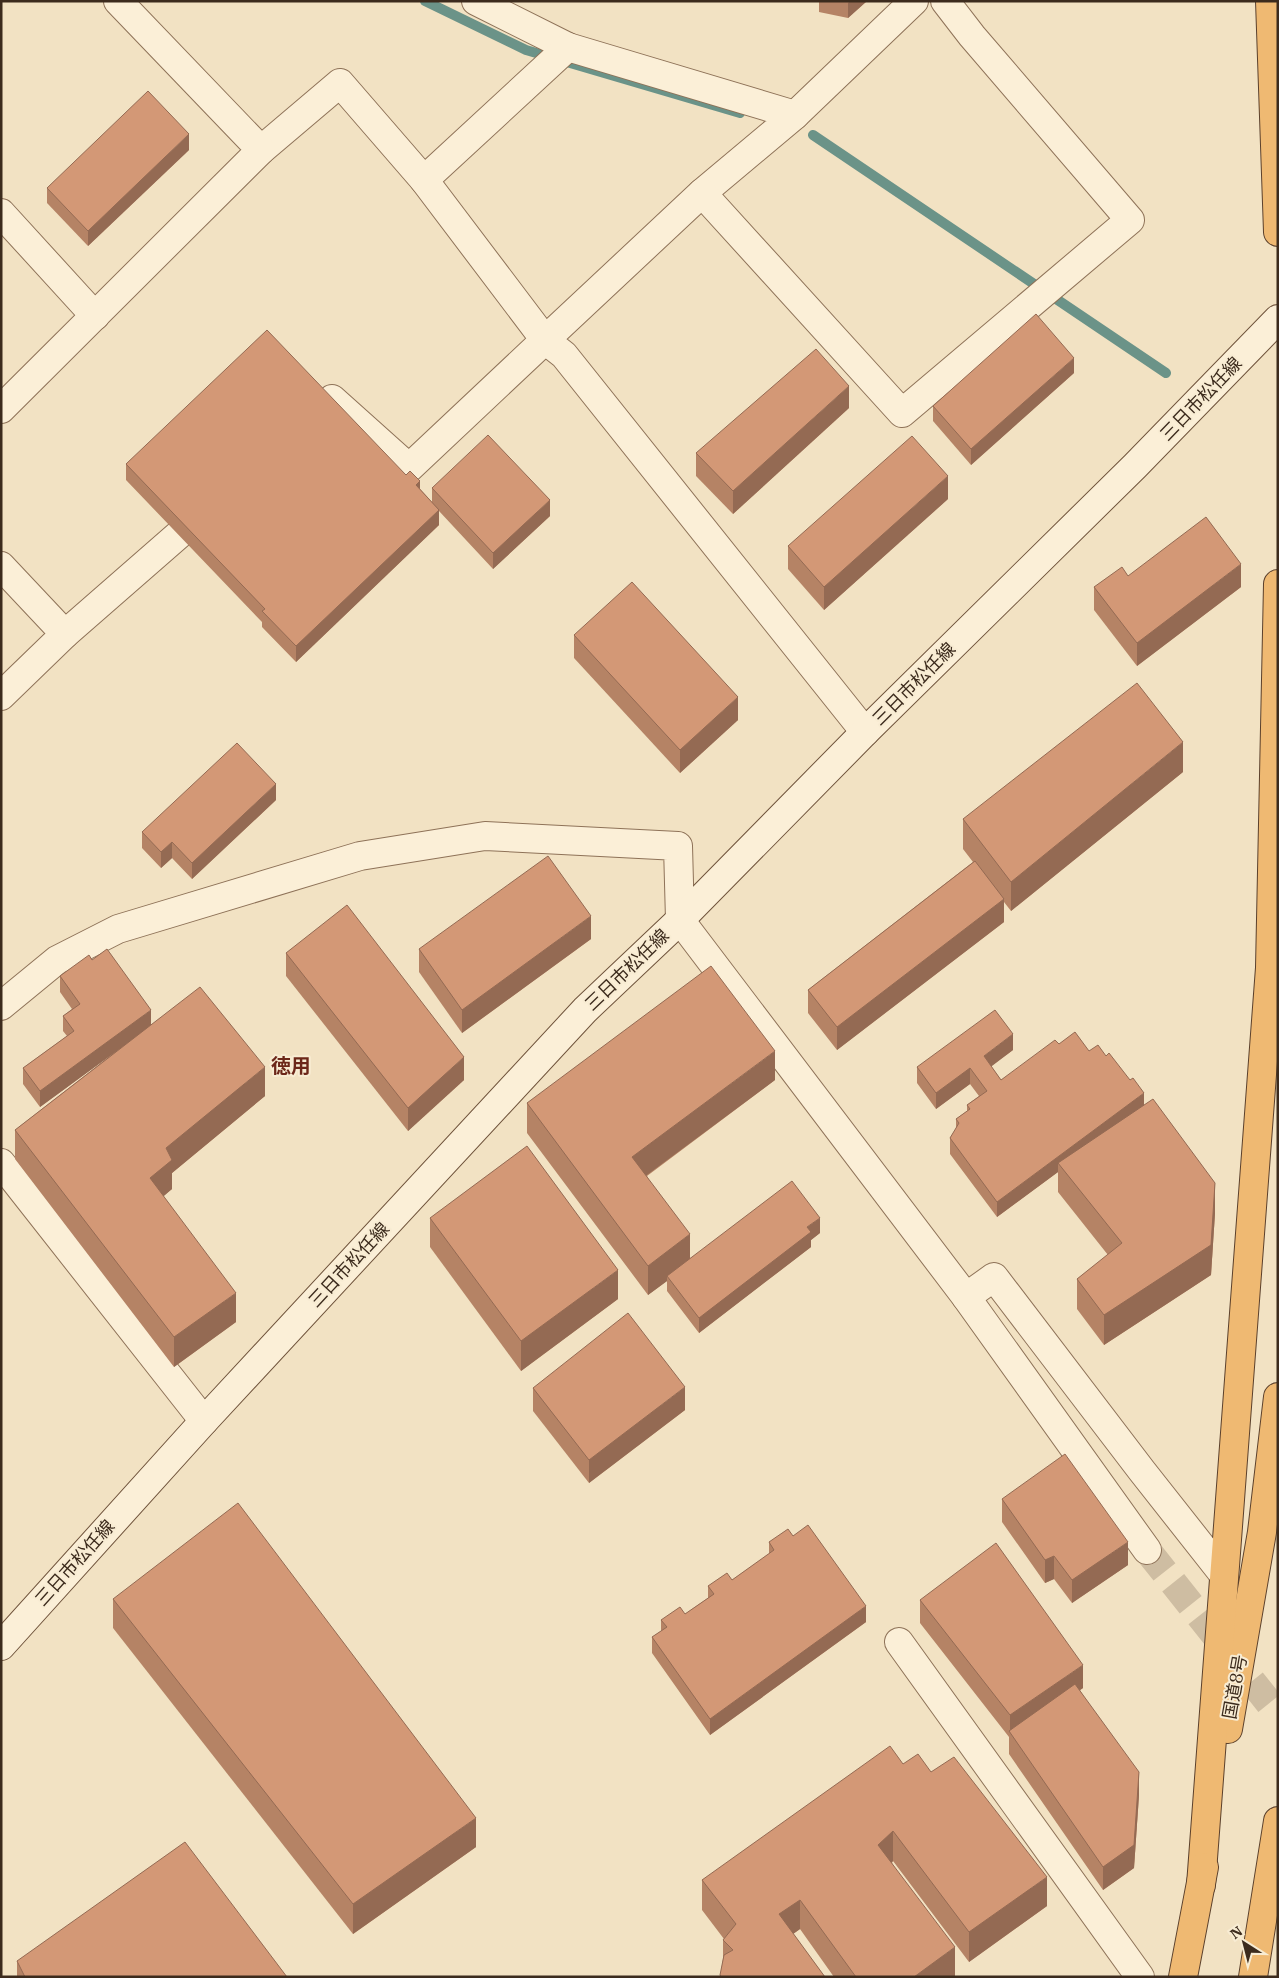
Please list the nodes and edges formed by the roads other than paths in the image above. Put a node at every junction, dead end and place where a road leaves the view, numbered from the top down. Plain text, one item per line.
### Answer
1 (118, 1) edge
2 (476, 1) edge
3 (914, 1) edge
4 (945, 1) edge
5 (1270, 1) edge
6 (556, 58) junction
7 (795, 115) junction
8 (261, 150) junction
9 (424, 180) junction
10 (702, 193) junction
11 (1, 213) edge
12 (1278, 232) edge
13 (95, 316) junction
14 (1278, 319) edge
15 (545, 340) junction
16 (1, 409) edge
17 (295, 432) edge
18 (228, 491) edge
19 (1, 566) edge
20 (1278, 584) edge
21 (66, 634) junction
22 (1, 696) edge
23 (865, 732) junction
24 (680, 920) junction
25 (1, 1006) edge
26 (1, 1163) edge
27 (966, 1297) junction
28 (1278, 1397) edge
29 (204, 1421) junction
30 (1146, 1550) tunnel mouth
31 (1224, 1575) junction
32 (899, 1642) dead end
33 (1, 1646) edge
34 (1278, 1821) edge
35 (1201, 1885) junction
36 (1278, 1908) edge
37 (1140, 1977) edge
38 (1183, 1977) edge
39 (1254, 1977) edge

1 - 8 street
2 - 6 street
3 - 7 street
4 - 10 street
5 - 12 highway
6 - 7 street
6 - 9 street
7 - 10 street
8 - 9 street
8 - 13 street
9 - 15 street
10 - 15 street
11 - 13 street
13 - 16 street
14 - 23 street, 三日市松任線
15 - 17 street
15 - 23 street
18 - 21 street
19 - 21 street
20 - 31 highway
21 - 22 street
23 - 24 street, 三日市松任線
24 - 25 street
24 - 27 street
24 - 29 street, 三日市松任線
26 - 29 street
27 - 30 street
27 - 31 street
28 - 35 highway, 国道8号
29 - 33 street, 三日市松任線
31 - 35 highway
32 - 37 street
34 - 39 highway
35 - 38 highway, 国道8号
36 - 39 highway

